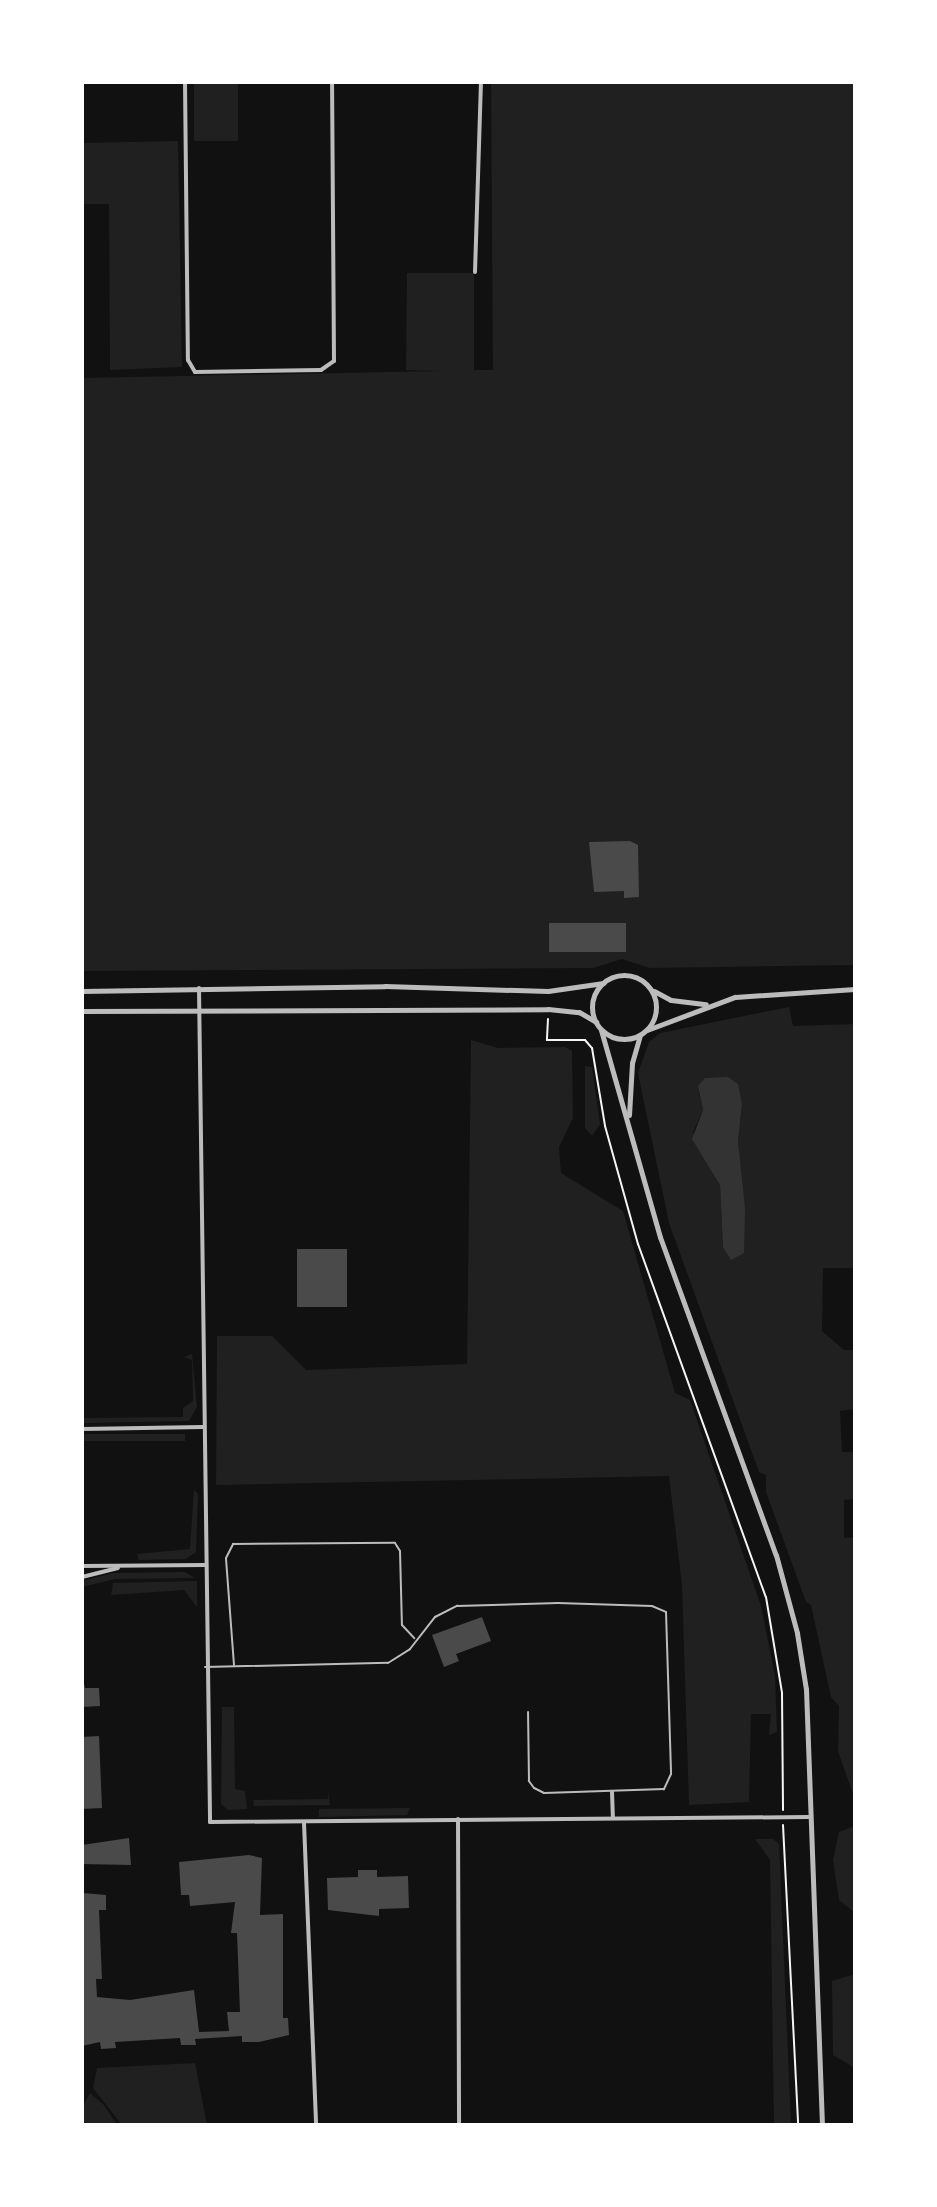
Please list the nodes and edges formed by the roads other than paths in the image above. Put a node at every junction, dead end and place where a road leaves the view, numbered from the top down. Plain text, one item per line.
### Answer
1 (185, 82) edge
2 (332, 82) edge
3 (481, 82) edge
4 (475, 272) dead end
5 (603, 983) junction
6 (199, 988) junction
7 (651, 989) junction
8 (855, 989) edge
9 (82, 991) edge
10 (707, 1004) junction
11 (199, 1009) junction
12 (82, 1011) edge
13 (596, 1022) junction
14 (601, 1030) junction
15 (647, 1030) junction
16 (640, 1035) junction
17 (628, 1116) junction
18 (203, 1427) junction
19 (82, 1429) edge
20 (205, 1565) junction
21 (82, 1566) edge
22 (124, 1566) junction
23 (82, 1577) edge
24 (415, 1639) junction
25 (234, 1666) junction
26 (205, 1667) junction
27 (528, 1712) dead end
28 (612, 1792) junction
29 (613, 1817) junction
30 (808, 1817) junction
31 (458, 1819) junction
32 (304, 1823) junction
33 (316, 2125) edge
34 (459, 2125) edge
35 (822, 2125) edge

1 - 2 street
3 - 4 street
5 - 6 street
5 - 7 street
5 - 13 street
6 - 9 street
6 - 11 street
7 - 10 street
7 - 15 street
8 - 10 street
10 - 15 street
11 - 12 street
11 - 13 street
11 - 18 street
13 - 14 street
14 - 16 street
14 - 17 street
15 - 16 street
16 - 17 street
17 - 30 street
18 - 19 street
18 - 20 street
20 - 22 street
20 - 26 street
21 - 22 street
22 - 23 street
24 - 25 lane
24 - 25 lane
24 - 28 lane
25 - 26 lane
26 - 32 street
27 - 28 lane
28 - 29 street
29 - 30 street
29 - 31 street
30 - 35 street
31 - 32 street
31 - 34 street
32 - 33 street

